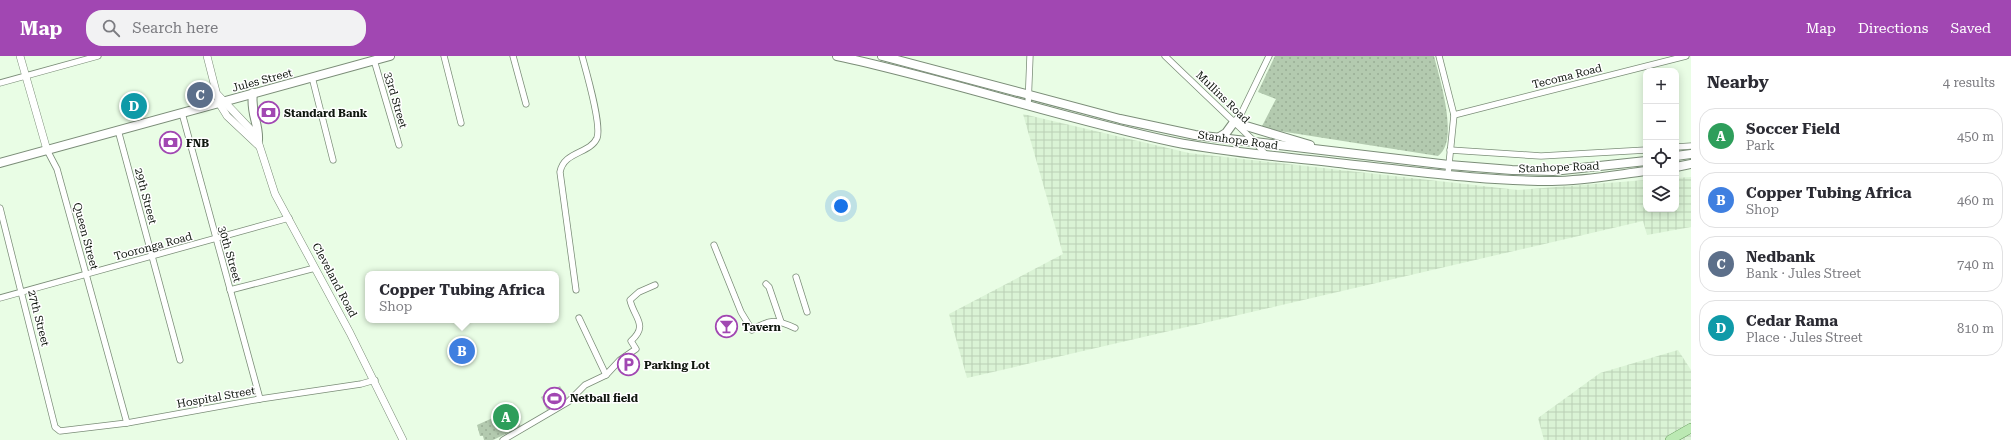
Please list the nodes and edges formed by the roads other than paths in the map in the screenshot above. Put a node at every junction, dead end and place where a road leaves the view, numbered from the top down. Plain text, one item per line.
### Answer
1 (20, 56) edge
2 (98, 56) edge
3 (208, 56) edge
4 (390, 56) edge
5 (444, 56) edge
6 (513, 56) edge
7 (582, 56) edge
8 (837, 56) edge
9 (882, 56) edge
10 (1030, 56) edge
11 (1165, 56) edge
12 (1269, 56) edge
13 (1439, 56) edge
14 (1686, 56) edge
15 (860, 58) edge
16 (374, 60) junction
17 (26, 76) junction
18 (312, 77) junction
19 (0, 83) edge
20 (987, 84) junction
21 (253, 93) junction
22 (984, 94) junction
23 (1028, 95) junction
24 (221, 100) junction
25 (526, 104) dead end
26 (1028, 106) junction
27 (182, 113) junction
28 (1454, 115) junction
29 (461, 123) dead end
30 (1235, 123) junction
31 (118, 130) junction
32 (1218, 138) junction
33 (1256, 142) junction
34 (259, 143) junction
35 (399, 145) dead end
36 (1691, 146) edge
37 (1679, 147) edge
38 (47, 150) junction
39 (1450, 150) junction
40 (1643, 150) edge
41 (1627, 151) junction
42 (1338, 152) junction
43 (1266, 154) junction
44 (1691, 154) edge
45 (1679, 156) edge
46 (333, 160) dead end
47 (1643, 161) edge
48 (0, 163) edge
49 (1629, 163) junction
50 (1449, 164) junction
51 (1691, 164) edge
52 (1679, 166) edge
53 (1553, 171) junction
54 (1643, 171) edge
55 (1448, 174) junction
56 (1554, 181) junction
57 (0, 208) edge
58 (288, 218) junction
59 (215, 239) junction
60 (714, 245) dead end
61 (152, 257) junction
62 (315, 268) junction
63 (85, 274) junction
64 (796, 277) dead end
65 (766, 284) dead end
66 (655, 285) dead end
67 (230, 290) junction
68 (576, 290) dead end
69 (22, 293) junction
70 (0, 298) edge
71 (807, 312) dead end
72 (579, 318) dead end
73 (781, 322) junction
74 (795, 328) dead end
75 (180, 360) dead end
76 (606, 375) junction
77 (374, 380) junction
78 (260, 399) junction
79 (127, 423) junction
80 (1691, 428) edge
81 (60, 431) joint
82 (403, 440) edge
83 (503, 440) edge
84 (1670, 440) edge

1 - 17 street, Queen Street
2 - 17 street
3 - 24 street
4 - 16 main road, Jules Street
5 - 29 street
6 - 25 street
7 - 68 street
8 - 15 main road, Stanhope Road
9 - 20 main road, Stanhope Road
10 - 23 street
11 - 30 street, Mullins Road
12 - 30 street
13 - 28 street
14 - 28 street, Tecoma Road
15 - 22 main road, Stanhope Road
16 - 18 main road, Jules Street
16 - 35 street, 33rd Street
17 - 19 street
17 - 38 street, Queen Street
18 - 21 main road, Jules Street
18 - 46 street
20 - 22 main road
20 - 23 main road, Stanhope Road
21 - 24 main road, Jules Street
21 - 34 main road
22 - 26 main road, Stanhope Road
23 - 26 street
23 - 32 main road, Stanhope Road
24 - 27 main road, Jules Street
24 - 34 street
26 - 43 main road, Stanhope Road
27 - 31 main road, Jules Street
27 - 59 street, 30th Street
28 - 39 street
30 - 32 main road
30 - 33 street, Mullins Road
30 - 42 main road
31 - 38 main road, Jules Street
31 - 61 street, 29th Street
32 - 33 main road, Stanhope Road
33 - 42 main road, Stanhope Road
33 - 43 street, Mullins Road
34 - 58 street, Cleveland Road
36 - 37 street
38 - 48 main road, Jules Street
38 - 63 street, Queen Street
39 - 41 street, Stanhope Road
39 - 50 street
40 - 41 street, Stanhope Road
41 - 49 street
42 - 50 main road, Stanhope Road
43 - 55 main road, Stanhope Road
44 - 45 main road
47 - 49 main road, Stanhope Road
49 - 53 main road, Stanhope Road
50 - 53 main road, Stanhope Road
50 - 55 street
51 - 52 main road
53 - 56 main road
54 - 56 main road, Stanhope Road
55 - 56 main road, Stanhope Road
57 - 69 street, 27th Street
58 - 59 street, Tooronga Road
58 - 62 street, Cleveland Road
59 - 61 street, Tooronga Road
59 - 67 street, 30th Street
60 - 73 street
61 - 63 street, Tooronga Road
61 - 75 street, 29th Street
62 - 67 street
62 - 77 street, Cleveland Road
63 - 69 street, Tooronga Road
63 - 79 street, Queen Street
64 - 71 street
65 - 73 street
66 - 76 street
67 - 78 street, 30th Street
69 - 70 street, Tooronga Road
69 - 81 street, 27th Street
72 - 76 street
73 - 74 street
76 - 83 street
77 - 78 street, Hospital Street
77 - 82 street, Cleveland Road
78 - 79 street, Hospital Street
79 - 81 street, Hospital Street
80 - 84 main road

